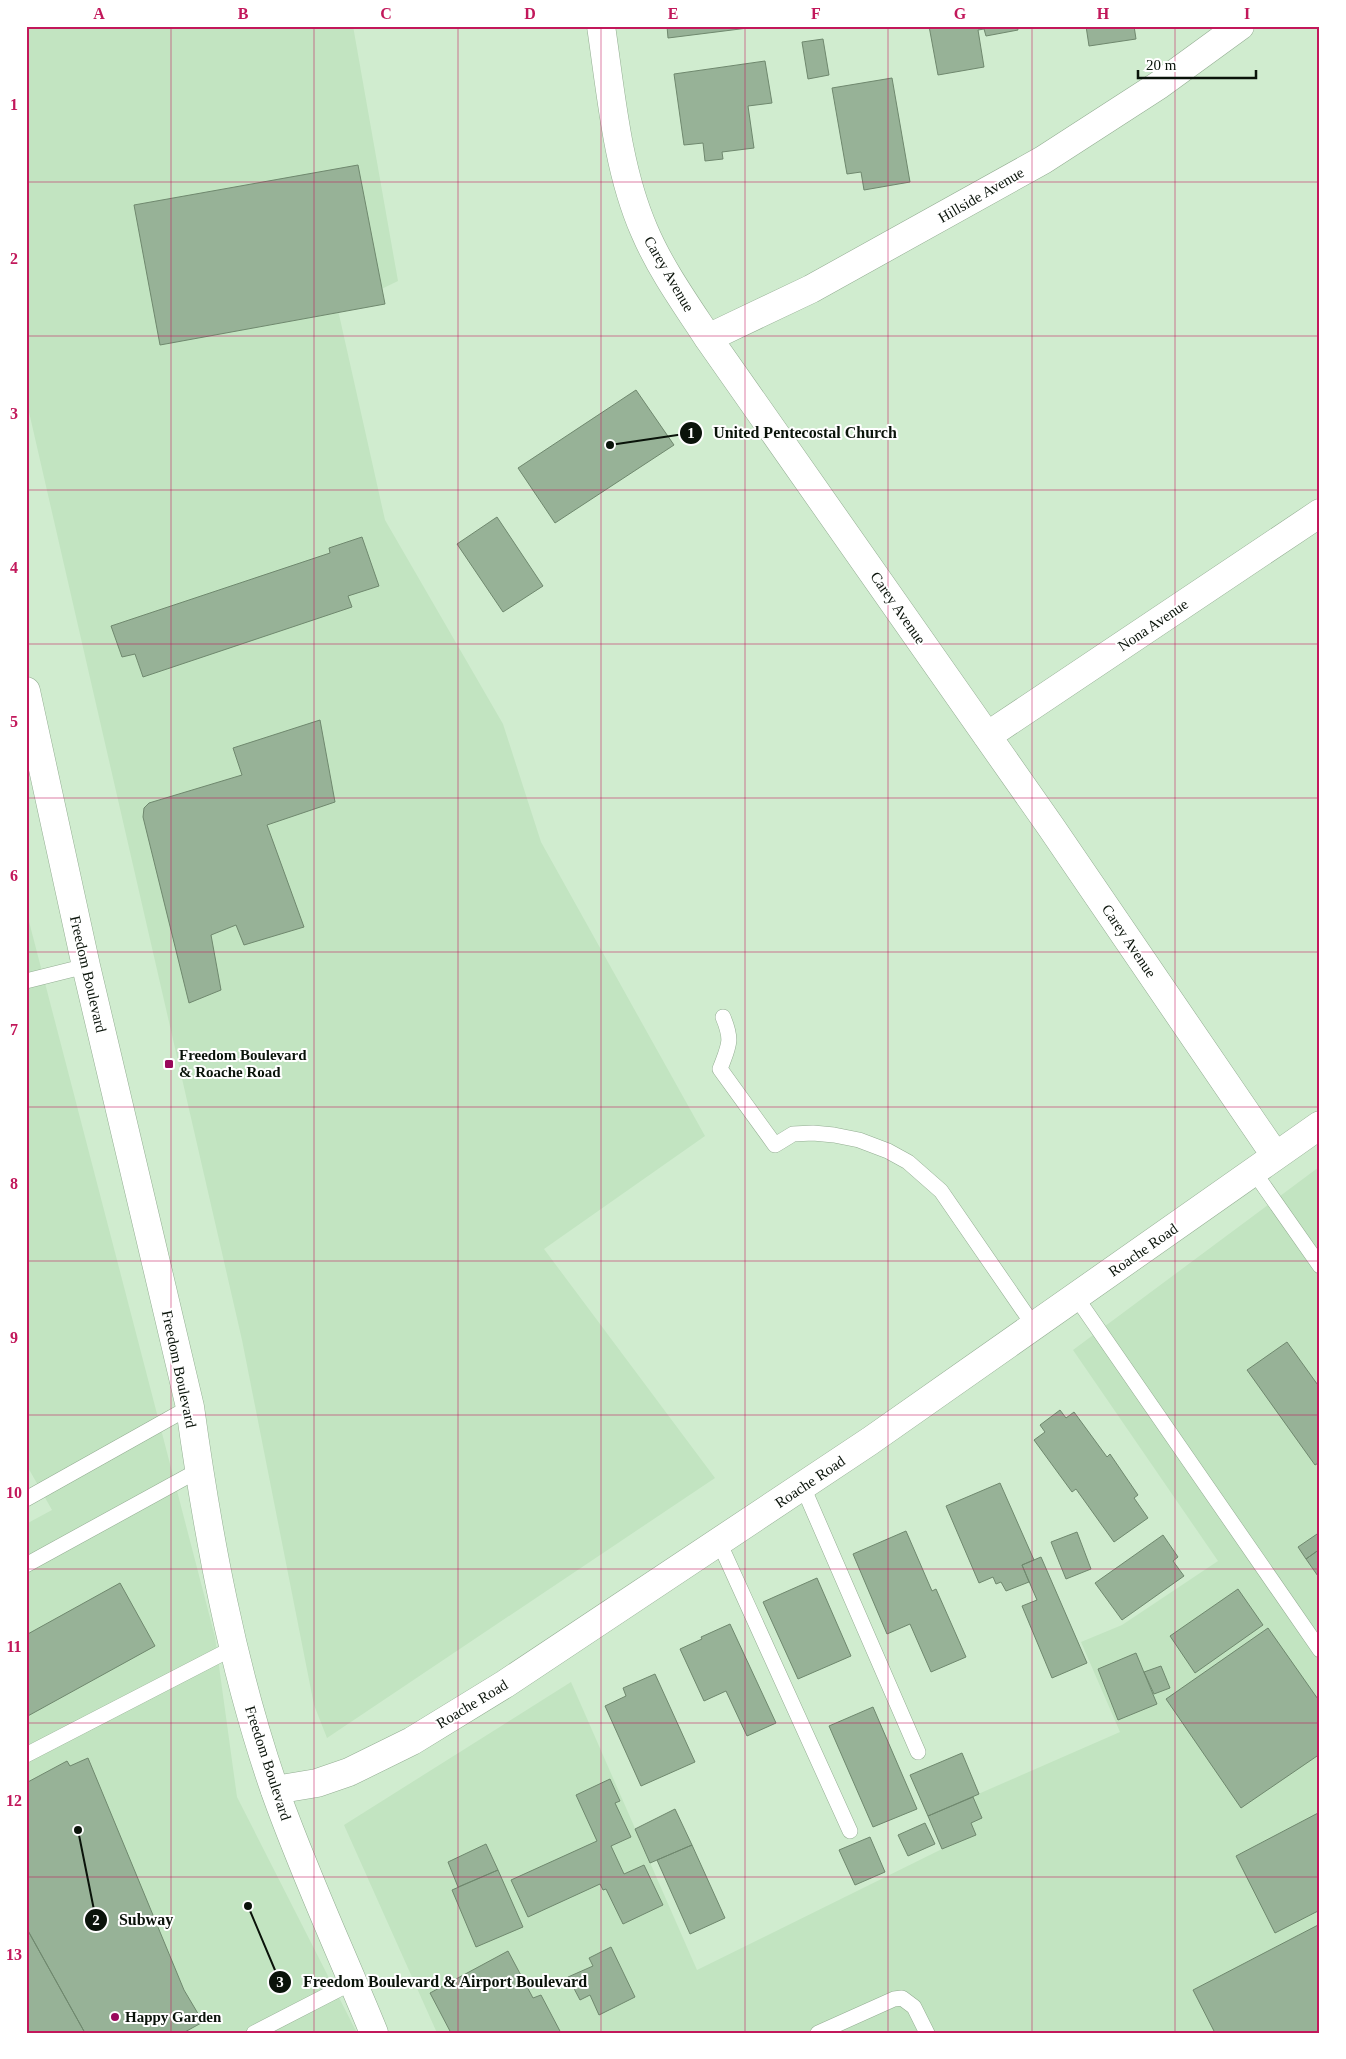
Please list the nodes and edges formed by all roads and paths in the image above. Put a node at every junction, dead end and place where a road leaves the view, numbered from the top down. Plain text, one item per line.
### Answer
1 (601, 26) edge
2 (1240, 26) edge
3 (708, 338) junction
4 (1320, 513) edge
5 (26, 692) edge
6 (987, 736) junction
7 (86, 966) junction
8 (26, 981) edge
9 (722, 1017) dead end
10 (1320, 1125) edge
11 (1275, 1156) junction
12 (1254, 1172) junction
13 (1320, 1266) edge
14 (1076, 1297) junction
15 (1034, 1326) junction
16 (190, 1408) junction
17 (199, 1470) junction
18 (803, 1487) junction
19 (26, 1498) edge
20 (720, 1542) junction
21 (26, 1565) edge
22 (233, 1648) junction
23 (1320, 1650) edge
24 (918, 1752) dead end
25 (26, 1755) edge
26 (275, 1790) junction
27 (850, 1832) dead end
28 (353, 1982) junction
29 (254, 2033) edge
30 (374, 2033) edge
31 (818, 2033) edge
32 (927, 2033) edge

1 - 3 street, Carey Avenue
2 - 3 street, Hillside Avenue
3 - 6 street, Carey Avenue
4 - 6 street, Nona Avenue
5 - 7 street, Freedom Boulevard
6 - 11 street, Carey Avenue
7 - 8 lane
7 - 16 street, Freedom Boulevard
9 - 15 lane
10 - 11 street, Roache Road
11 - 12 street, Roache Road
12 - 13 lane
12 - 14 street, Roache Road
14 - 15 street, Roache Road
14 - 23 lane
15 - 18 street, Roache Road
16 - 17 street, Freedom Boulevard
16 - 19 lane
17 - 21 lane
17 - 22 street, Freedom Boulevard
18 - 20 street, Roache Road
18 - 24 lane
20 - 26 street, Roache Road
20 - 27 lane
22 - 25 lane
22 - 26 street, Freedom Boulevard
26 - 28 street, Freedom Boulevard
28 - 29 lane
28 - 30 street, Freedom Boulevard
31 - 32 lane

